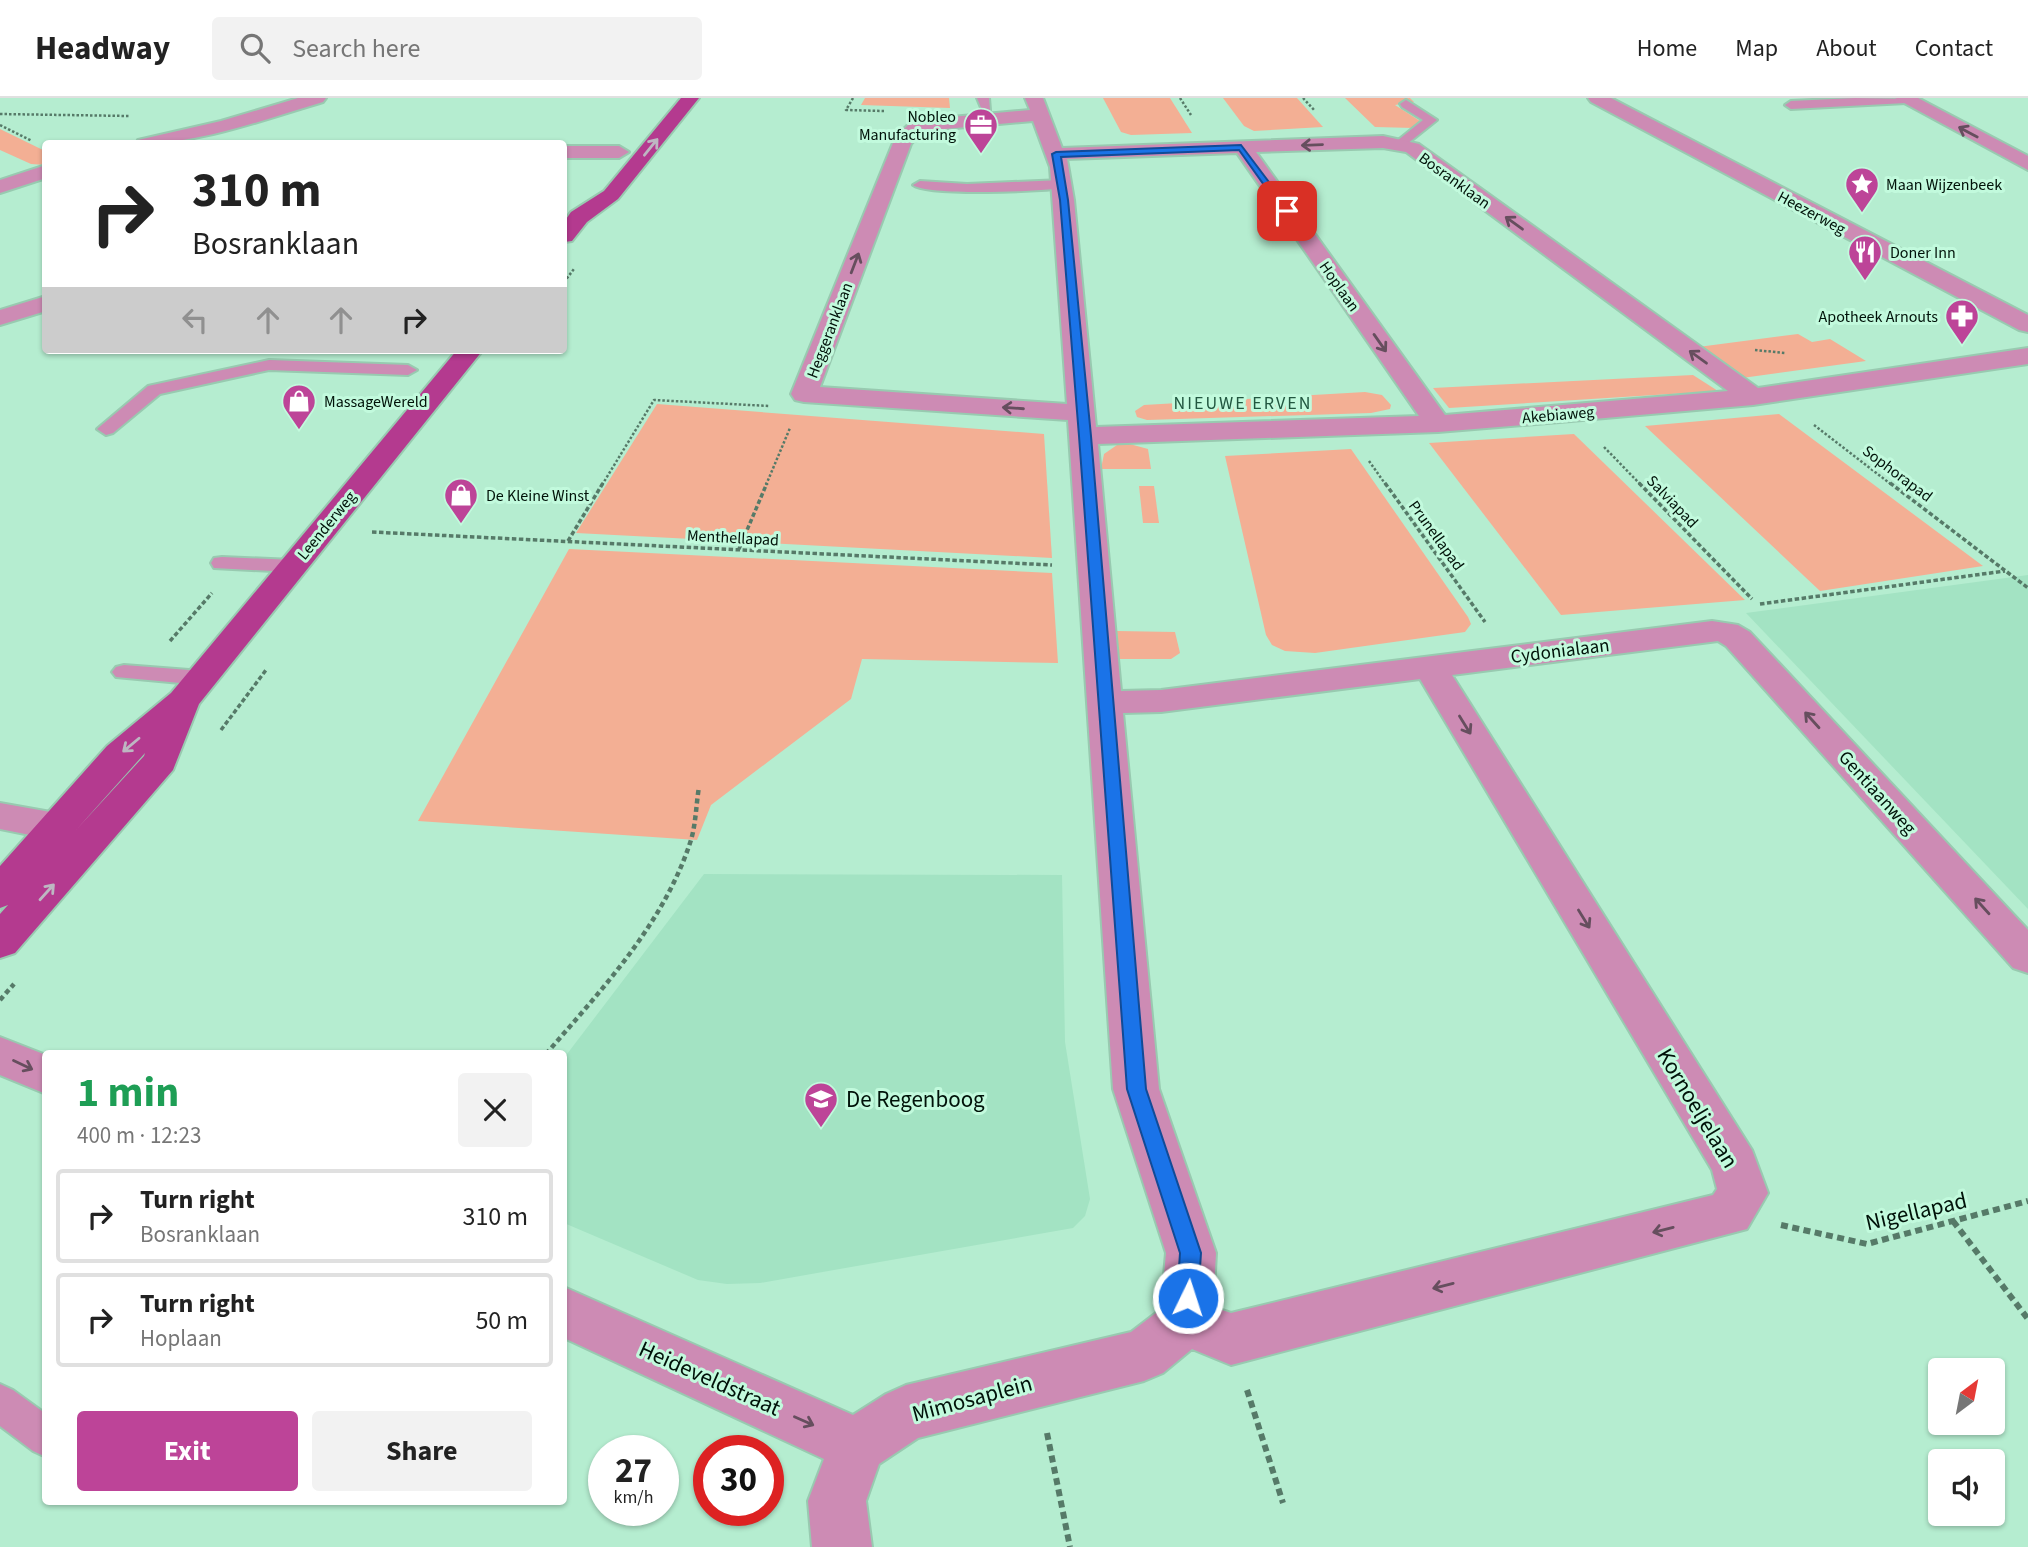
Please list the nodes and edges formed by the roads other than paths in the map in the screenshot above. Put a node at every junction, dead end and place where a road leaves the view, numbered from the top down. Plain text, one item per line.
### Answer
1 (317, 98) edge
2 (690, 98) edge
3 (1597, 98) edge
4 (1778, 98) edge
5 (1905, 98) edge
6 (1406, 104) dead end
7 (1791, 104) junction
8 (1037, 106) edge
9 (1815, 116) dead end
10 (226, 125) junction
11 (260, 139) dead end
12 (162, 140) edge
13 (1402, 144) junction
14 (623, 147) joint
15 (1241, 148) junction
16 (567, 152) edge
17 (11, 163) dead end
18 (2028, 164) edge
19 (1059, 169) junction
20 (40, 172) edge
21 (920, 185) dead end
22 (0, 187) edge
23 (579, 217) junction
24 (567, 232) edge
25 (42, 304) edge
26 (0, 318) edge
27 (2028, 325) edge
28 (467, 354) edge
29 (2028, 356) edge
30 (408, 370) dead end
31 (1764, 396) junction
32 (1083, 424) junction
33 (1438, 424) junction
34 (106, 429) dead end
35 (222, 563) dead end
36 (293, 566) junction
37 (1726, 632) joint
38 (1430, 667) junction
39 (124, 672) dead end
40 (192, 690) junction
41 (1105, 702) junction
42 (0, 816) edge
43 (56, 829) junction
44 (98, 834) junction
45 (0, 893) edge
46 (0, 942) edge
47 (2028, 957) edge
48 (0, 1055) edge
49 (42, 1073) edge
50 (567, 1313) edge
51 (1209, 1330) junction
52 (0, 1403) edge
53 (42, 1435) edge
54 (857, 1445) junction
55 (842, 1547) edge

1 - 10 street
23 -> 2 main road
3 - 27 street, Heezerweg
4 - 7 lane
5 - 7 lane
18 -> 5 street
6 - 13 lane
7 - 9 lane
8 - 19 street
32 -> 8 street, Heggeranklaan
10 - 11 street
10 - 12 street
13 -> 15 street, Bosranklaan
31 -> 13 street, Bosranklaan
14 - 16 street
14 - 23 main road
15 - 19 street, Bosranklaan
15 -> 33 street, Hoplaan
17 - 20 street
19 - 21 lane
19 - 32 street
20 - 22 street
23 - 24 main road
25 - 26 street
28 - 36 main road, Leenderweg
29 - 31 street, Akebiaweg
30 - 34 lane
31 - 33 street, Akebiaweg
32 - 33 street, Akebiaweg
32 - 41 street
35 - 36 lane
36 - 40 main road, Leenderweg
37 - 38 street, Cydonialaan
47 -> 37 street, Gentiaanweg
38 - 41 street, Cydonialaan
38 -> 51 street, Kornoeljelaan
39 - 40 lane
40 -> 43 main road, Leenderweg
40 - 44 main road, Leenderweg
41 - 51 street
42 - 43 street
43 - 44 street
43 - 45 main road, Leenderweg
46 -> 44 main road, Leenderweg
48 -> 49 street
50 -> 54 street, Heideveldstraat
51 - 54 street, Mimosaplein
52 - 53 lane
54 - 55 street

